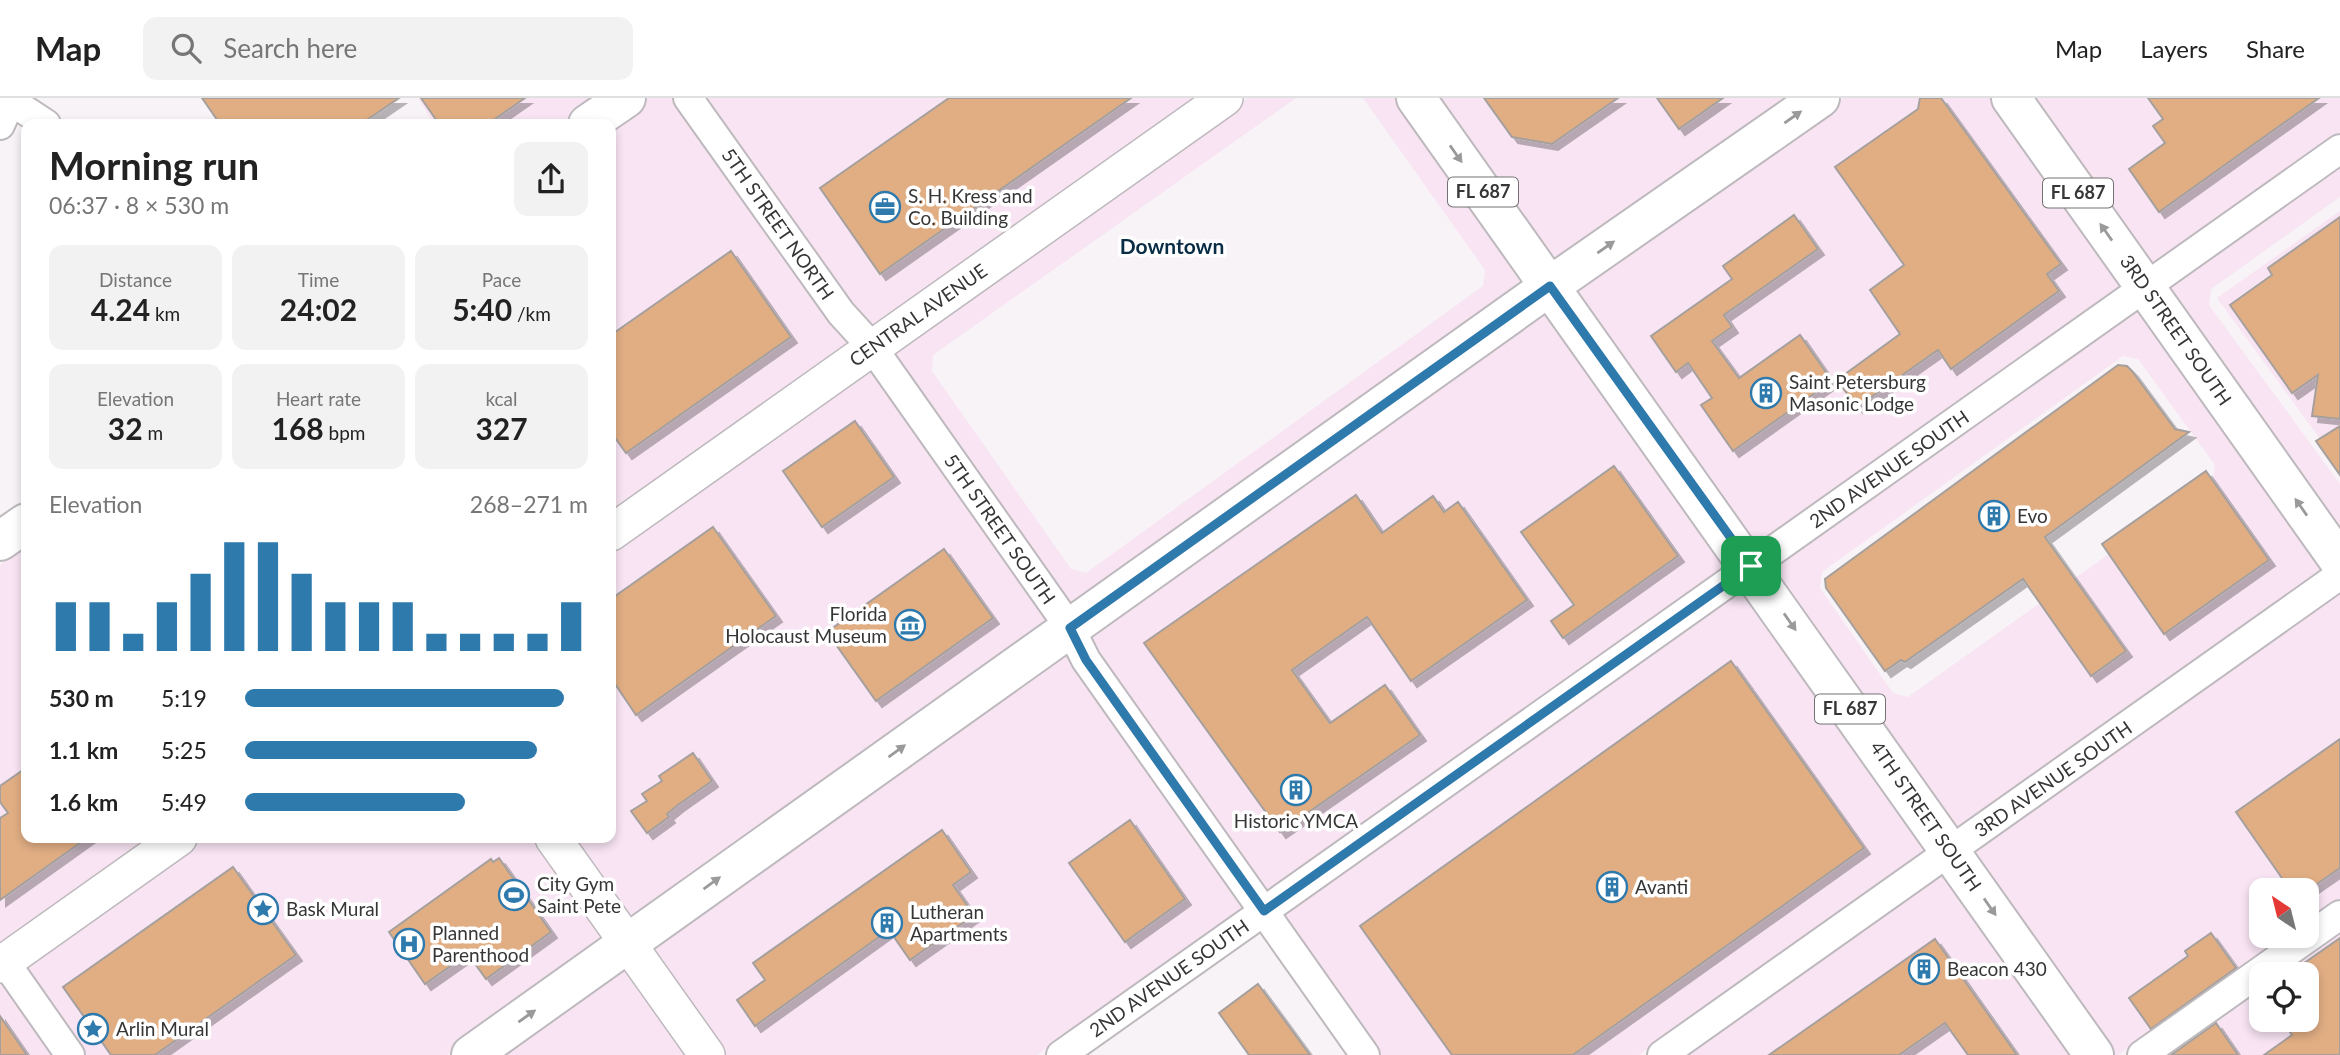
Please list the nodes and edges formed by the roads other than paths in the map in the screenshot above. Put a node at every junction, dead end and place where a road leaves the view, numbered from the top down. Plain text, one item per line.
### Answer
1 (626, 98) edge
2 (688, 98) edge
3 (1224, 98) edge
4 (1416, 98) edge
5 (1820, 98) edge
6 (2011, 98) edge
7 (8, 108) edge
8 (34, 119) edge
9 (595, 119) edge
10 (2340, 149) edge
11 (1550, 286) junction
12 (2145, 287) junction
13 (872, 347) junction
14 (21, 526) edge
15 (616, 529) edge
16 (0, 541) edge
17 (2340, 562) edge
18 (1751, 566) junction
19 (2340, 575) edge
20 (1070, 628) junction
21 (172, 843) edge
22 (557, 843) edge
23 (1950, 851) junction
24 (1264, 911) junction
25 (2340, 915) edge
26 (628, 944) junction
27 (2, 964) edge
28 (71, 1055) edge
29 (471, 1055) edge
30 (707, 1055) edge
31 (1061, 1055) edge
32 (1366, 1055) edge
33 (1662, 1055) edge
34 (2095, 1055) edge
35 (2142, 1055) edge

1 - 9 main road
2 - 13 street, 5TH STREET NORTH
3 - 13 street, CENTRAL AVENUE
4 -> 11 main road, 4TH STREET SOUTH / FL 687
11 -> 5 main road
12 -> 6 main road, 3RD STREET SOUTH / FL 687
7 - 8 street
10 - 12 street, 2ND AVENUE SOUTH
11 - 18 main road, 4TH STREET SOUTH / FL 687
11 - 20 main road
17 -> 12 main road, 3RD STREET SOUTH / FL 687
12 - 18 street, 2ND AVENUE SOUTH
13 - 15 street, CENTRAL AVENUE
13 - 20 street, 5TH STREET SOUTH
14 - 16 main road
18 -> 23 main road, 4TH STREET SOUTH / FL 687
18 - 24 street, 2ND AVENUE SOUTH
19 - 23 street, 3RD AVENUE SOUTH
20 - 24 street, 5TH STREET SOUTH
26 -> 20 main road
21 - 27 street
22 - 26 street
23 - 33 street, 3RD AVENUE SOUTH
23 -> 34 main road, 4TH STREET SOUTH / FL 687
24 - 31 street, 2ND AVENUE SOUTH
24 - 32 street, 5TH STREET SOUTH
25 - 35 street
29 -> 26 main road
26 - 30 street
27 - 28 street

